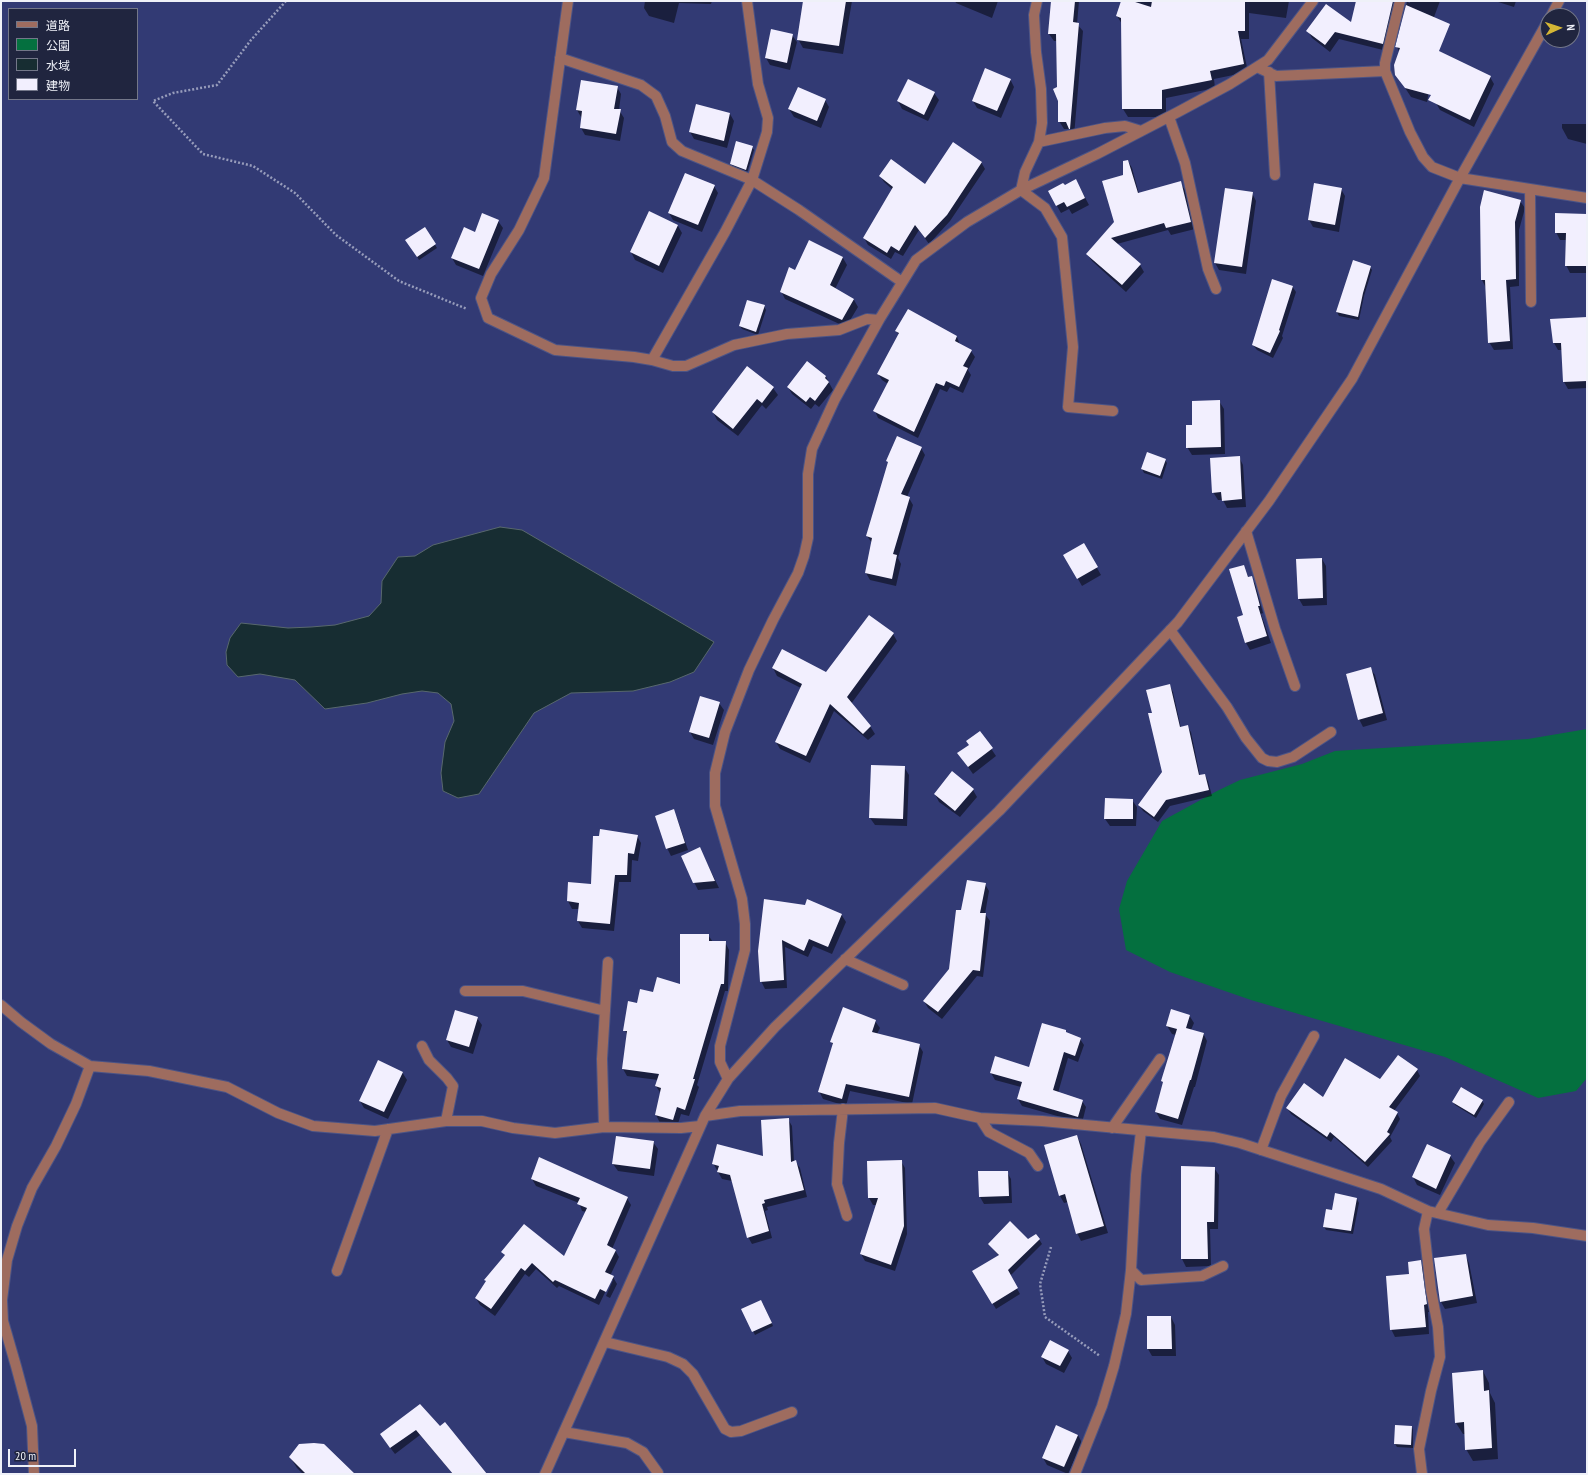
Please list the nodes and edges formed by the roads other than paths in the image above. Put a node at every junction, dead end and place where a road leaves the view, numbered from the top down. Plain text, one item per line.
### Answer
1 (568, 1) edge
2 (747, 1) edge
3 (1037, 1) edge
4 (1313, 1) edge
5 (1400, 1) edge
6 (1540, 34) edge
7 (560, 58) junction
8 (1257, 67) junction
9 (1385, 71) junction
10 (1269, 72) junction
11 (1169, 117) junction
12 (1141, 131) junction
13 (1039, 142) junction
14 (1275, 175) dead end
15 (1460, 178) junction
16 (752, 180) junction
17 (1530, 189) junction
18 (1021, 190) junction
19 (1587, 198) edge
20 (902, 282) junction
21 (1216, 289) dead end
22 (1531, 302) dead end
23 (879, 320) junction
24 (652, 360) junction
25 (1113, 411) dead end
26 (1246, 531) junction
27 (1170, 630) junction
28 (1295, 686) dead end
29 (1331, 732) dead end
30 (845, 958) junction
31 (608, 962) dead end
32 (903, 985) dead end
33 (465, 991) dead end
34 (1, 1005) edge
35 (605, 1011) junction
36 (1314, 1036) dead end
37 (422, 1046) dead end
38 (1160, 1059) dead end
39 (90, 1066) junction
40 (728, 1079) junction
41 (1509, 1102) dead end
42 (843, 1109) junction
43 (705, 1116) junction
44 (980, 1118) junction
45 (446, 1121) junction
46 (700, 1126) junction
47 (604, 1127) junction
48 (1112, 1128) junction
49 (388, 1129) junction
50 (1141, 1131) junction
51 (1261, 1150) junction
52 (1038, 1166) dead end
53 (1433, 1212) junction
54 (847, 1216) dead end
55 (1587, 1236) edge
56 (1223, 1266) dead end
57 (1131, 1270) junction
58 (337, 1271) dead end
59 (2, 1316) edge
60 (605, 1342) junction
61 (792, 1412) dead end
62 (564, 1432) junction
63 (658, 1473) edge
64 (34, 1474) edge
65 (545, 1474) edge
66 (1075, 1474) edge
67 (1422, 1474) edge

1 - 7 street
2 - 16 street
3 - 13 street
4 - 8 street
5 - 9 street
6 - 15 street
7 - 16 street
7 - 24 street
8 - 10 street
8 - 11 street
9 - 10 street
9 - 15 street
10 - 14 street
11 - 12 street
11 - 21 street
12 - 13 street
12 - 18 street
13 - 18 street
15 - 17 street
15 - 26 street
16 - 20 street
16 - 24 street
17 - 19 street
17 - 22 street
18 - 20 street
18 - 25 street
20 - 23 street
23 - 24 street
23 - 40 street
26 - 27 street
26 - 28 street
27 - 29 street
27 - 30 street
30 - 32 street
30 - 40 street
31 - 35 street
33 - 35 street
34 - 39 street
35 - 47 street
36 - 51 street
37 - 45 street
38 - 48 street
39 - 49 street
39 - 59 street
40 - 43 street
41 - 53 street
42 - 43 street
42 - 44 street
42 - 54 street
43 - 46 street
44 - 48 street
44 - 52 street
45 - 47 street
45 - 49 street
46 - 47 street
46 - 60 street
48 - 50 street
49 - 58 street
50 - 51 street
50 - 57 street
51 - 53 street
53 - 55 street
53 - 67 street
56 - 57 street
57 - 66 street
59 - 64 street
60 - 61 street
60 - 62 street
62 - 63 street
62 - 65 street

